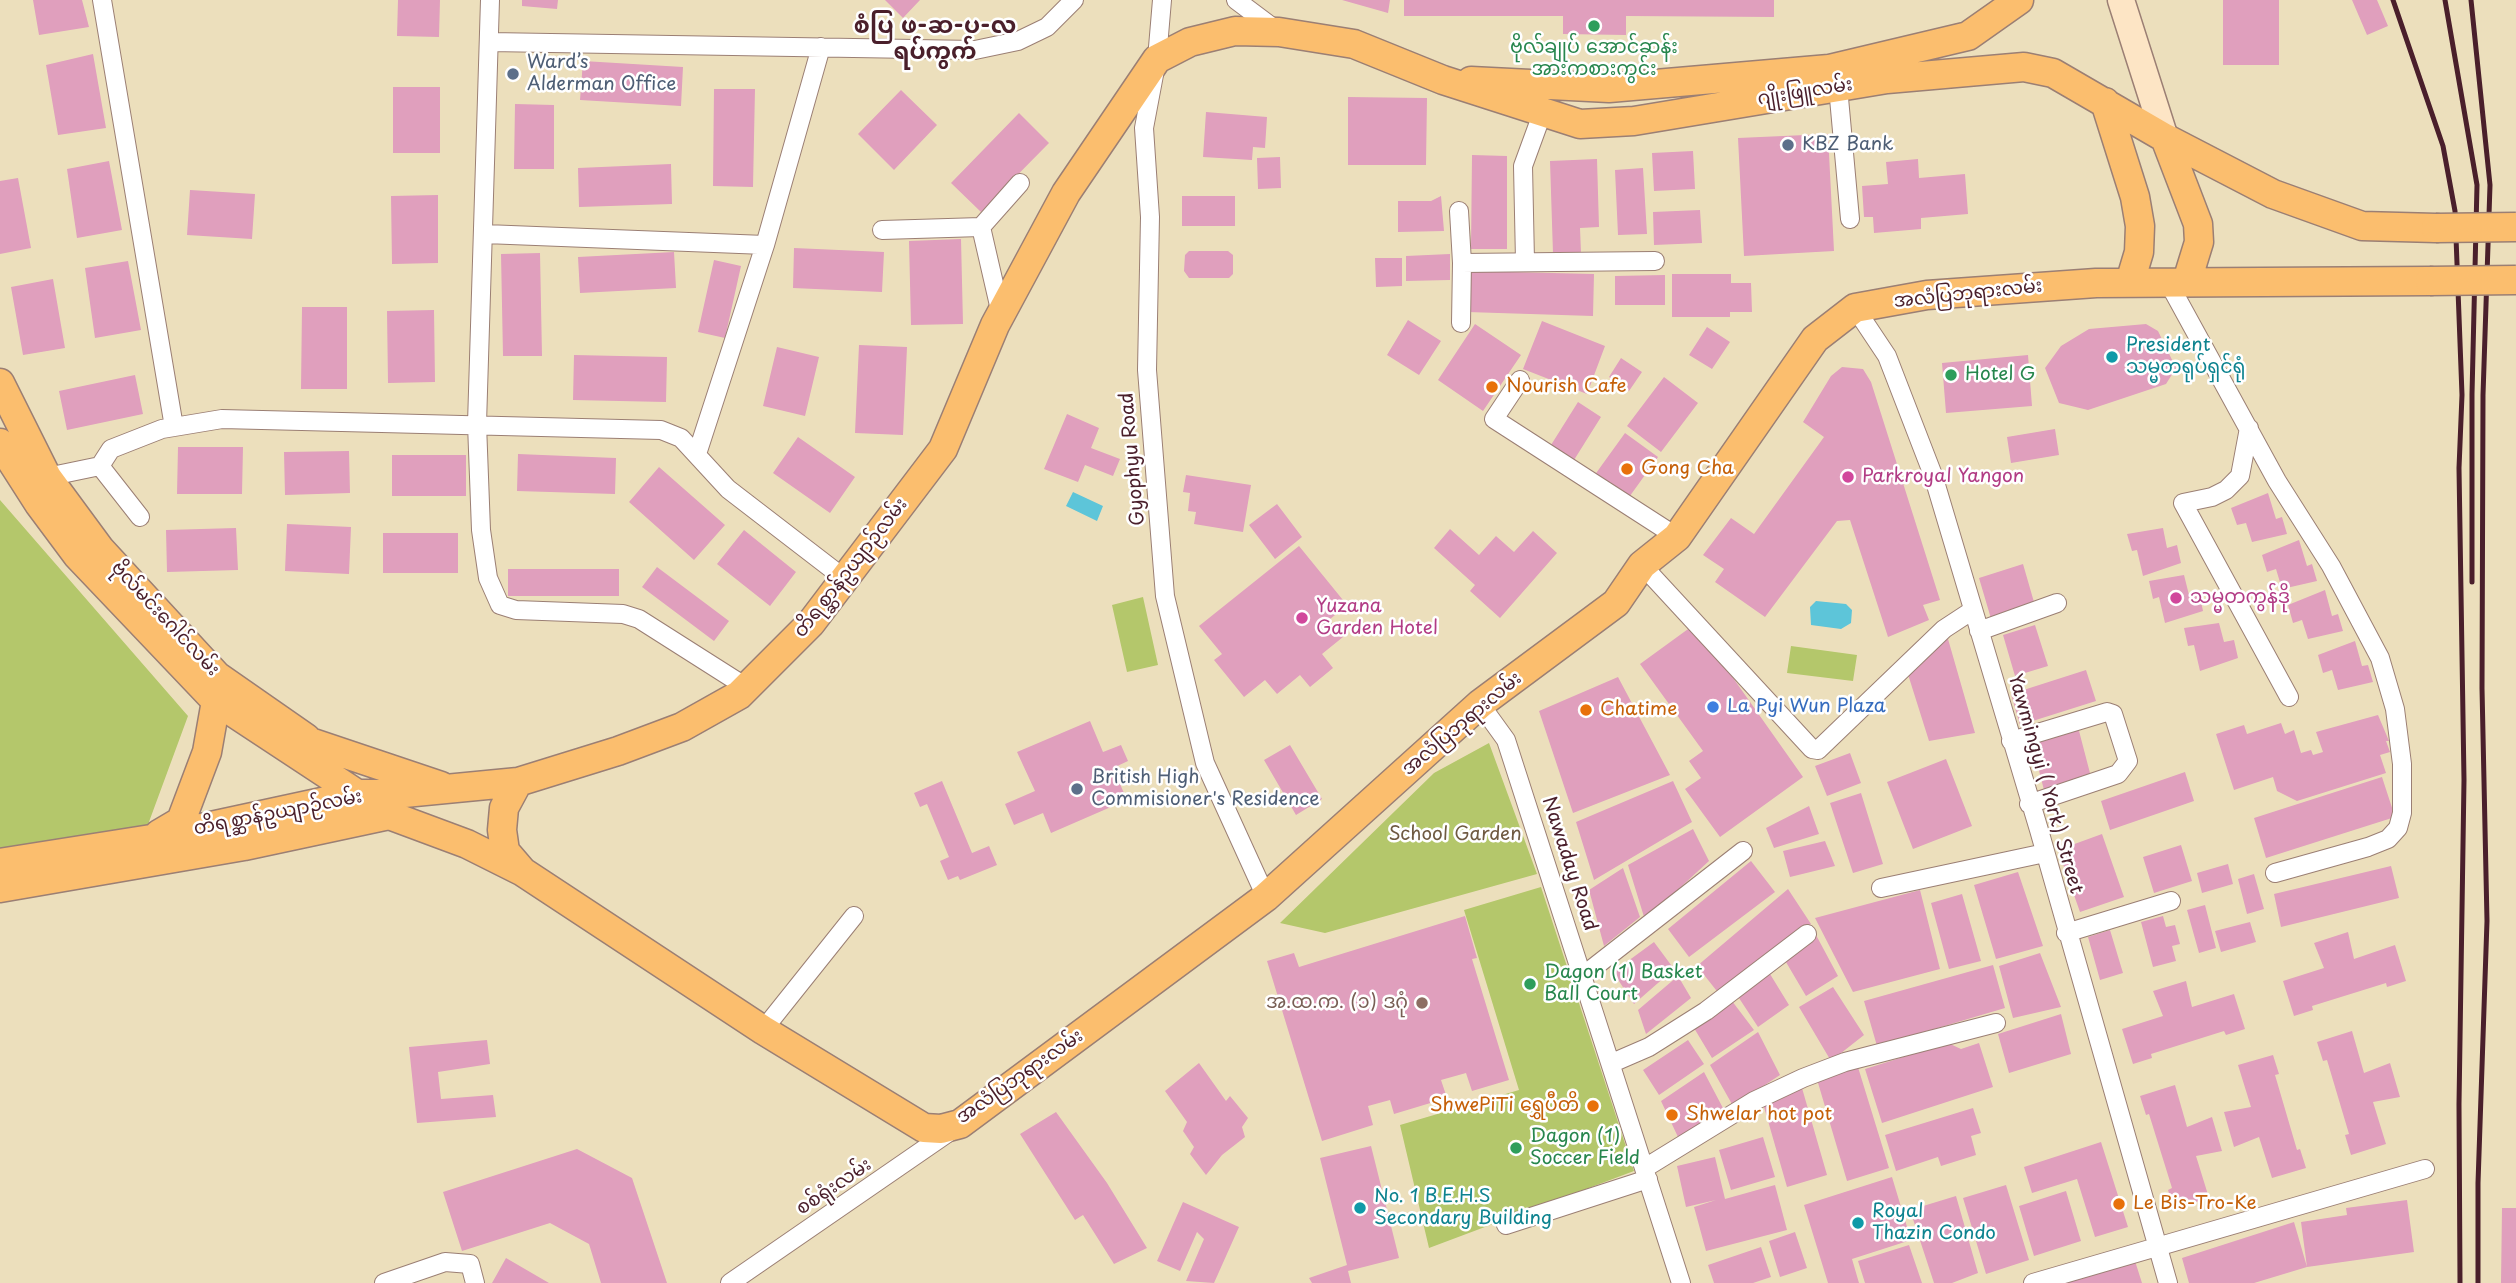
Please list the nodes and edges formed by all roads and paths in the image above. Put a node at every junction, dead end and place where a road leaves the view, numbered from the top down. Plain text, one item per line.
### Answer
1 (102, 0) edge
2 (490, 0) edge
3 (1074, 0) edge
4 (1162, 0) edge
5 (1236, 0) edge
6 (2019, 0) edge
7 (2121, 0) edge
8 (1279, 32) junction
9 (491, 42) junction
10 (821, 47) junction
11 (1157, 59) junction
12 (1443, 80) junction
13 (1839, 87) junction
14 (2105, 102) junction
15 (1542, 114) junction
16 (2165, 138) junction
17 (1020, 183) dead end
18 (1459, 211) dead end
19 (1850, 219) dead end
20 (981, 227) junction
21 (2516, 227) edge
22 (882, 230) dead end
23 (485, 234) junction
24 (765, 245) junction
25 (1525, 261) junction
26 (1655, 261) dead end
27 (1462, 263) junction
28 (2516, 280) edge
29 (2130, 282) junction
30 (2177, 282) junction
31 (1855, 308) junction
32 (1001, 314) junction
33 (1461, 323) dead end
34 (1520, 380) dead end
35 (0, 383) edge
36 (477, 424) junction
37 (174, 427) junction
38 (2249, 428) junction
39 (0, 443) edge
40 (697, 454) junction
41 (100, 466) junction
42 (47, 477) junction
43 (38, 504) junction
44 (140, 517) dead end
45 (1677, 537) junction
46 (1642, 565) junction
47 (845, 579) junction
48 (2057, 603) dead end
49 (1973, 610) junction
50 (1979, 631) junction
51 (746, 687) junction
52 (2289, 697) dead end
53 (216, 701) junction
54 (1480, 705) junction
55 (2011, 741) junction
56 (313, 743) junction
57 (518, 782) junction
58 (447, 789) junction
59 (359, 794) junction
60 (2029, 804) junction
61 (391, 805) junction
62 (152, 839) junction
63 (1743, 851) dead end
64 (2045, 853) junction
65 (0, 863) edge
66 (523, 872) junction
67 (2275, 873) dead end
68 (0, 888) edge
69 (1881, 888) dead end
70 (1266, 897) junction
71 (2171, 901) dead end
72 (854, 916) dead end
73 (2066, 933) junction
74 (1807, 934) dead end
75 (1584, 975) junction
76 (1996, 1023) dead end
77 (763, 1030) junction
78 (1612, 1063) junction
79 (960, 1124) junction
80 (2425, 1169) dead end
81 (1647, 1174) junction
82 (1506, 1225) dead end
83 (2157, 1246) junction
84 (384, 1283) edge
85 (475, 1283) edge
86 (730, 1283) edge
87 (1681, 1283) edge
88 (2034, 1283) edge
89 (2168, 1283) edge

1 - 37 street
2 - 9 street
3 - 10 street
4 - 11 street, Gyophyu Road
5 - 8 street
6 - 12 main road
7 - 16 main road
8 - 11 main road, ဂျိုးဖြူလမ်း
8 - 12 main road, ဂျိုးဖြူလမ်း
9 - 10 street
9 - 23 street
10 - 24 street
11 - 32 main road, တိရစ္ဆာန်ဥယျာဉ်လမ်း
11 - 70 street, Gyophyu Road
12 - 15 main road, ဂျိုးဖြူလမ်း
13 - 14 main road, ဂျိုးဖြူလမ်း
13 - 15 main road, ဂျိုးဖြူလမ်း
13 - 19 street
14 - 16 main road, ဂျိုးဖြူလမ်း
14 - 29 main road
15 - 25 street
16 - 21 main road, ဂျိုးဖြူလမ်း, bridge
16 - 30 main road
17 - 20 street
18 - 27 street
20 - 22 street
20 - 32 street
23 - 24 street
23 - 36 street
24 - 40 street
25 - 26 street
25 - 27 street
27 - 33 street
28 - 30 main road, အလံပြဘုရားလမ်း, bridge
29 - 30 main road, အလံပြဘုရားလမ်း
29 - 31 main road, အလံပြဘုရားလမ်း
30 - 38 street
31 - 45 main road, အလံပြဘုရားလမ်း
31 - 49 street, Yawmingyi ( York) Street
32 - 47 main road, တိရစ္ဆာန်ဥယျာဉ်လမ်း
34 - 45 street
35 - 42 main road, ဗိုလ်မင်းဂေါင်လမ်း
36 - 37 street
36 - 40 street
36 - 51 street
37 - 41 street
38 - 52 street
38 - 67 street
39 - 43 main road
40 - 47 street
41 - 42 street
41 - 44 street
42 - 43 main road
42 - 56 main road, ဗိုလ်မင်းဂေါင်လမ်း
43 - 53 main road
45 - 46 main road, အလံပြဘုရားလမ်း
46 - 49 street
46 - 54 main road, အလံပြဘုရားလမ်း
47 - 51 main road, တိရစ္ဆာန်ဥယျာဉ်လမ်း
48 - 50 street
49 - 50 street, Yawmingyi ( York) Street
50 - 55 street, Yawmingyi ( York) Street
51 - 57 main road, တိရစ္ဆာန်ဥယျာဉ်လမ်း
53 - 59 main road
53 - 62 main road
54 - 70 main road, အလံပြဘုရားလမ်း
54 - 75 street, Nawaday Road
55 - 60 street, Yawmingyi ( York) Street
55 - 60 street
56 - 58 main road
56 - 61 main road, ဗိုလ်မင်းဂေါင်လမ်း
57 - 58 main road, တိရစ္ဆာန်ဥယျာဉ်လမ်း
57 - 66 main road
58 - 61 main road, တိရစ္ဆာန်ဥယျာဉ်လမ်း
59 - 61 main road, တိရစ္ဆာန်ဥယျာဉ်လမ်း
59 - 62 main road, တိရစ္ဆာန်ဥယျာဉ်လမ်း
60 - 64 street, Yawmingyi ( York) Street
61 - 66 main road, ဗိုလ်မင်းဂေါင်လမ်း
61 - 68 main road, တိရစ္ဆာန်ဥယျာဉ်လမ်း
62 - 65 main road, တိရစ္ဆာန်ဥယျာဉ်လမ်း
63 - 75 street
64 - 69 street
64 - 73 street, Yawmingyi ( York) Street
66 - 77 main road, အလံပြဘုရားလမ်း
70 - 79 main road, အလံပြဘုရားလမ်း
71 - 73 street
72 - 77 street
73 - 83 street, Yawmingyi ( York) Street
74 - 78 street
75 - 78 street, Nawaday Road
76 - 81 street
77 - 79 main road, အလံပြဘုရားလမ်း
78 - 81 street, Nawaday Road
79 - 86 street, စစ်ရုံးလမ်း
80 - 83 street
81 - 82 street
81 - 87 street, Nawaday Road
83 - 88 street
83 - 89 street, Yawmingyi ( York) Street
84 - 85 street

